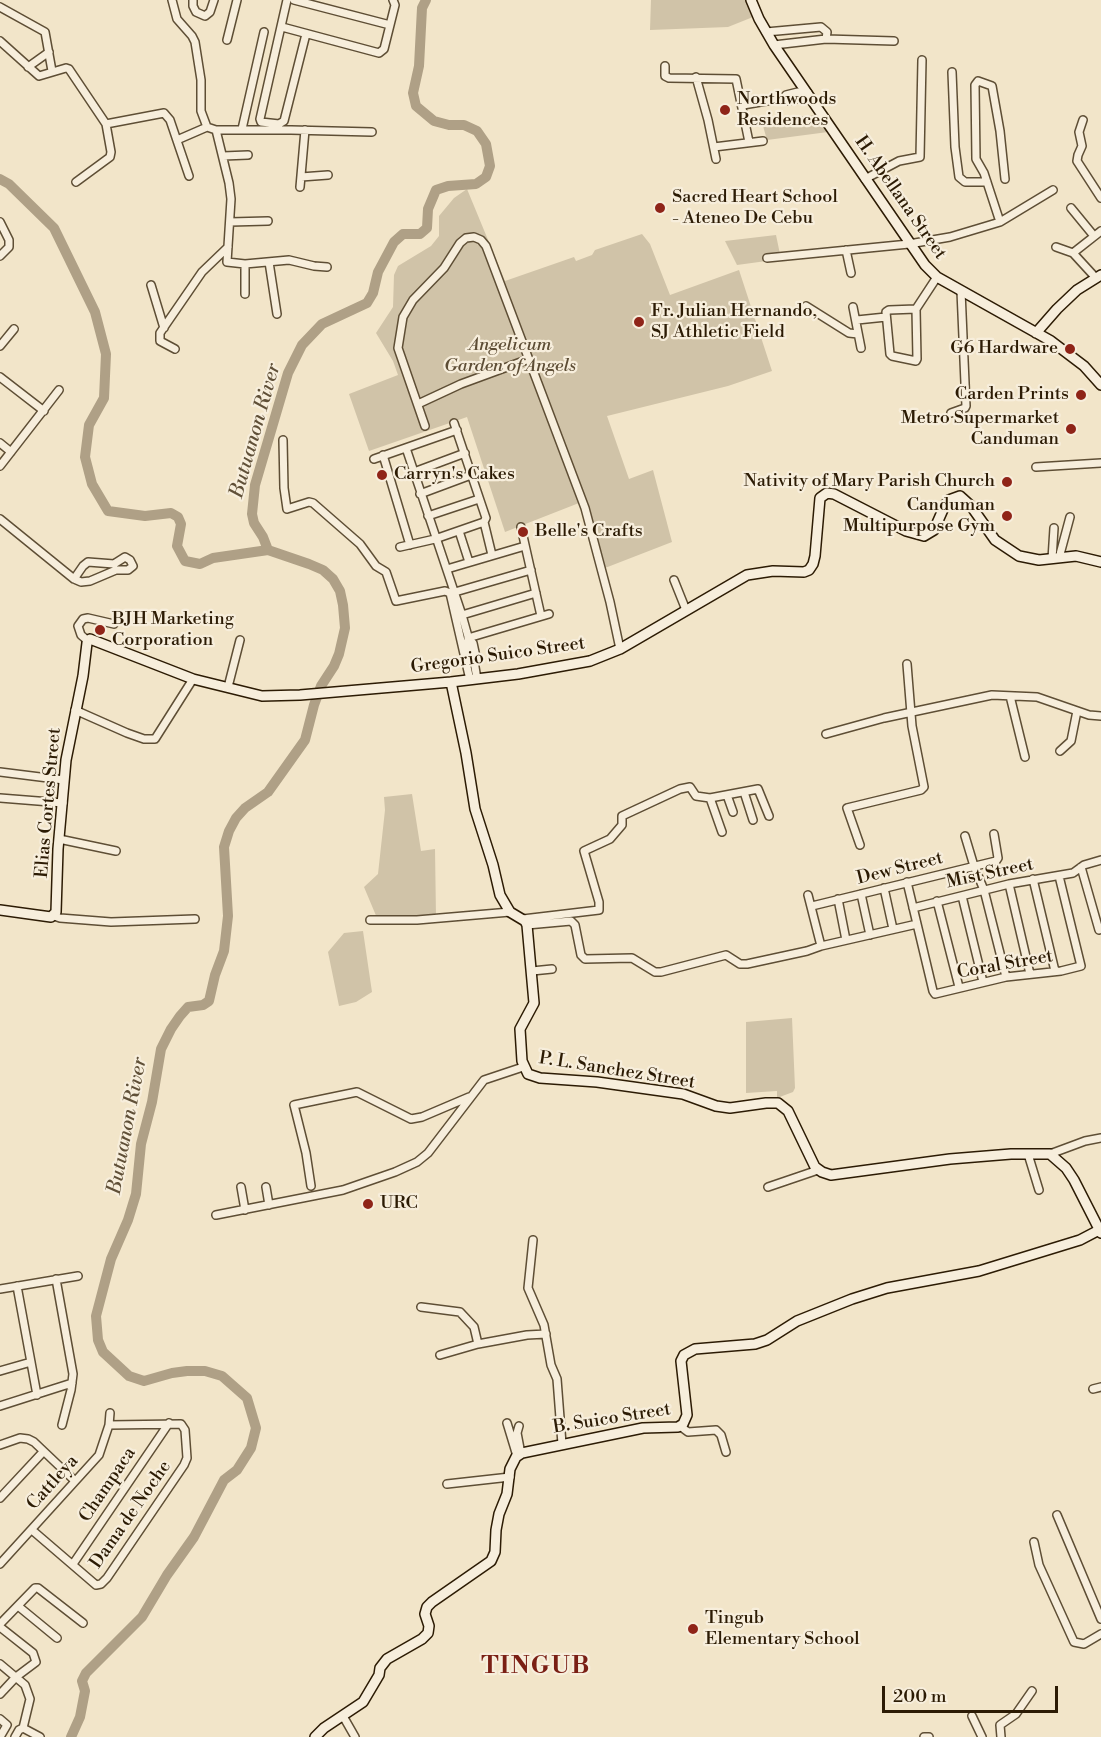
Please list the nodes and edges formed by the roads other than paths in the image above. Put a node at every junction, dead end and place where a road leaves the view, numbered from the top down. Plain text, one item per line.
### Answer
1 (172, 0) edge
2 (193, 0) edge
3 (214, 0) edge
4 (237, 0) edge
5 (287, 0) edge
6 (294, 0) edge
7 (393, 0) edge
8 (751, 0) edge
9 (0, 7) edge
10 (390, 26) junction
11 (282, 27) junction
12 (264, 32) dead end
13 (766, 32) junction
14 (306, 34) junction
15 (826, 39) junction
16 (227, 40) dead end
17 (0, 41) edge
18 (894, 41) dead end
19 (774, 45) junction
20 (49, 52) junction
21 (922, 60) dead end
22 (664, 66) dead end
23 (28, 67) junction
24 (52, 71) junction
25 (952, 72) dead end
26 (696, 77) junction
27 (805, 94) junction
28 (743, 105) junction
29 (1083, 120) dead end
30 (106, 124) junction
31 (207, 128) junction
32 (242, 129) junction
33 (216, 130) junction
34 (305, 130) junction
35 (372, 132) dead end
36 (177, 140) junction
37 (763, 141) dead end
38 (749, 142) junction
39 (714, 147) junction
40 (248, 155) dead end
41 (223, 156) junction
42 (716, 159) dead end
43 (328, 175) dead end
44 (189, 176) dead end
45 (301, 177) junction
46 (865, 179) junction
47 (1005, 179) dead end
48 (76, 182) dead end
49 (987, 182) junction
50 (300, 187) dead end
51 (1053, 190) dead end
52 (1101, 198) edge
53 (1071, 208) dead end
54 (268, 221) dead end
55 (0, 222) edge
56 (230, 222) junction
57 (1000, 222) junction
58 (1101, 231) edge
59 (1094, 236) junction
60 (909, 244) junction
61 (228, 246) junction
62 (1056, 247) dead end
63 (846, 250) junction
64 (1073, 253) junction
65 (0, 256) edge
66 (767, 258) dead end
67 (269, 262) junction
68 (245, 264) junction
69 (327, 267) dead end
70 (851, 273) dead end
71 (1098, 276) edge
72 (938, 277) junction
73 (151, 285) dead end
74 (961, 291) junction
75 (245, 294) dead end
76 (806, 306) dead end
77 (853, 307) dead end
78 (916, 309) junction
79 (277, 314) dead end
80 (886, 317) junction
81 (856, 320) junction
82 (164, 328) junction
83 (14, 329) dead end
84 (1036, 333) junction
85 (858, 334) junction
86 (0, 346) edge
87 (861, 348) dead end
88 (175, 349) dead end
89 (529, 359) junction
90 (0, 377) edge
91 (1099, 380) edge
92 (59, 390) dead end
93 (418, 404) junction
94 (44, 411) junction
95 (951, 413) dead end
96 (425, 426) dead end
97 (283, 440) dead end
98 (0, 443) edge
99 (406, 448) junction
100 (11, 452) junction
101 (465, 453) junction
102 (383, 455) junction
103 (374, 459) dead end
104 (1101, 463) edge
105 (0, 466) edge
106 (1036, 467) dead end
107 (414, 472) junction
108 (471, 474) junction
109 (420, 494) junction
110 (479, 499) junction
111 (428, 516) junction
112 (1070, 517) dead end
113 (0, 519) edge
114 (484, 522) junction
115 (521, 527) dead end
116 (1054, 528) dead end
117 (459, 531) junction
118 (435, 539) junction
119 (410, 545) junction
120 (525, 546) junction
121 (400, 547) dead end
122 (492, 555) junction
123 (1056, 558) junction
124 (469, 562) junction
125 (1101, 562) edge
126 (447, 569) junction
127 (531, 570) junction
128 (74, 579) junction
129 (674, 580) dead end
130 (455, 592) junction
131 (536, 593) junction
132 (686, 610) junction
133 (462, 615) junction
134 (114, 624) dead end
135 (468, 639) junction
136 (240, 640) dead end
137 (88, 641) junction
138 (620, 650) junction
139 (907, 664) dead end
140 (193, 679) junction
141 (474, 679) junction
142 (451, 682) junction
143 (228, 687) junction
144 (1010, 696) junction
145 (75, 710) junction
146 (1077, 711) junction
147 (911, 713) junction
148 (1101, 716) edge
149 (826, 734) dead end
150 (1060, 751) dead end
151 (1025, 756) dead end
152 (0, 772) edge
153 (64, 780) junction
154 (744, 792) junction
155 (728, 795) junction
156 (0, 798) edge
157 (710, 798) junction
158 (63, 803) junction
159 (733, 812) dead end
160 (769, 816) dead end
161 (753, 820) dead end
162 (722, 832) dead end
163 (994, 834) dead end
164 (965, 836) dead end
165 (59, 839) junction
166 (860, 845) dead end
167 (116, 851) dead end
168 (1101, 860) edge
169 (974, 866) junction
170 (1081, 867) junction
171 (1059, 876) junction
172 (1033, 879) junction
173 (908, 882) junction
174 (1009, 884) junction
175 (884, 888) junction
176 (984, 890) junction
177 (861, 894) junction
178 (808, 895) dead end
179 (962, 896) junction
180 (837, 899) junction
181 (937, 901) junction
182 (812, 906) junction
183 (914, 908) junction
184 (0, 910) edge
185 (510, 912) junction
186 (54, 916) junction
187 (195, 919) dead end
188 (370, 920) dead end
189 (525, 922) junction
190 (917, 924) junction
191 (893, 929) junction
192 (1099, 930) dead end
193 (870, 935) junction
194 (846, 940) junction
195 (817, 947) junction
196 (552, 969) dead end
197 (532, 971) junction
198 (1054, 971) junction
199 (1030, 974) junction
200 (1006, 977) junction
201 (983, 982) junction
202 (959, 987) junction
203 (523, 1067) junction
204 (469, 1097) junction
205 (1101, 1138) edge
206 (1028, 1154) junction
207 (1050, 1154) junction
208 (818, 1170) junction
209 (311, 1186) dead end
210 (241, 1187) dead end
211 (266, 1187) dead end
212 (768, 1188) dead end
213 (1039, 1190) dead end
214 (269, 1205) junction
215 (245, 1210) junction
216 (216, 1215) dead end
217 (1101, 1231) edge
218 (533, 1240) dead end
219 (78, 1276) dead end
220 (56, 1279) junction
221 (17, 1286) junction
222 (0, 1290) edge
223 (421, 1307) dead end
224 (546, 1334) junction
225 (478, 1344) junction
226 (440, 1355) dead end
227 (31, 1362) junction
228 (0, 1371) edge
229 (72, 1383) junction
230 (1101, 1387) edge
231 (1093, 1389) dead end
232 (37, 1395) junction
233 (0, 1406) edge
234 (110, 1413) dead end
235 (169, 1423) junction
236 (507, 1423) dead end
237 (62, 1425) dead end
238 (109, 1425) junction
239 (519, 1426) dead end
240 (680, 1426) junction
241 (562, 1444) junction
242 (0, 1445) edge
243 (43, 1452) junction
244 (726, 1452) dead end
245 (519, 1455) junction
246 (510, 1478) junction
247 (75, 1481) junction
248 (447, 1484) dead end
249 (0, 1498) edge
250 (1057, 1515) dead end
251 (32, 1530) junction
252 (1034, 1542) dead end
253 (0, 1564) edge
254 (73, 1564) junction
255 (18, 1606) junction
256 (1101, 1619) edge
257 (83, 1623) dead end
258 (0, 1625) edge
259 (1101, 1634) edge
260 (57, 1638) dead end
261 (0, 1664) edge
262 (16, 1677) junction
263 (1032, 1691) dead end
264 (0, 1695) edge
265 (343, 1716) junction
266 (972, 1716) dead end
267 (0, 1719) edge
268 (23, 1728) junction
269 (0, 1737) edge
270 (15, 1737) edge
271 (40, 1737) edge
272 (315, 1737) edge
273 (355, 1737) edge
274 (924, 1737) edge
275 (929, 1737) edge
276 (982, 1737) edge
277 (1001, 1737) edge

1 - 31 street
2 - 3 street
4 - 16 street
5 - 11 street
6 - 10 street
7 - 10 street
8 - 13 street, H. Abellana Street
9 - 20 street
10 - 14 street
11 - 14 street
11 - 14 street
12 - 32 street
13 - 15 street
13 - 19 street, H. Abellana Street
15 - 18 street
15 - 19 street
17 - 23 street
19 - 27 street, H. Abellana Street
20 - 23 street
20 - 24 street
21 - 46 street
22 - 26 street
23 - 24 street
24 - 30 street
25 - 49 street
26 - 28 street
26 - 39 street
27 - 28 street
27 - 46 street, H. Abellana Street
28 - 38 street
29 - 52 street
30 - 36 street
30 - 48 street
31 - 33 street
31 - 36 street
32 - 33 street
32 - 34 street
33 - 41 street
34 - 35 street
34 - 45 street
36 - 44 street
37 - 38 street
38 - 39 street
39 - 42 street
40 - 41 street
41 - 56 street
43 - 45 street
45 - 50 street
46 - 60 street, H. Abellana Street
47 - 49 street
49 - 57 street
51 - 57 street
53 - 59 street
54 - 56 street
55 - 65 street
56 - 61 street
57 - 60 street
58 - 59 street
59 - 64 street
60 - 63 street
60 - 72 street, H. Abellana Street
61 - 68 street
61 - 82 street
62 - 64 street
63 - 66 street
63 - 70 street
64 - 71 street
67 - 68 street
67 - 69 street
67 - 79 street
68 - 75 street
71 - 84 street
72 - 74 street, H. Abellana Street
72 - 78 street
73 - 82 street
74 - 84 street, H. Abellana Street
74 - 95 street
76 - 85 street
77 - 81 street
78 - 80 street
78 - 80 street
80 - 81 street
81 - 85 street
82 - 88 street
83 - 86 street
84 - 91 street, H. Abellana Street
85 - 87 street
89 - 93 street
89 - 93 street
89 - 138 street
90 - 94 street
92 - 94 street
93 - 96 street
94 - 100 street
97 - 141 street
98 - 100 street
99 - 101 street
99 - 102 street
99 - 107 street
100 - 105 street
101 - 107 street
101 - 108 street
102 - 103 street
102 - 119 street
104 - 106 street
107 - 109 street
108 - 109 street
108 - 110 street
109 - 111 street
110 - 111 street
110 - 114 street
111 - 118 street
112 - 123 street
113 - 128 street
114 - 117 street
114 - 122 street
115 - 120 street
116 - 123 street
117 - 118 street
117 - 124 street
118 - 119 street
118 - 126 street
119 - 121 street
120 - 122 street
120 - 127 street
122 - 124 street
123 - 125 street, Gregorio Suico Street
123 - 132 street, Gregorio Suico Street
124 - 126 street
126 - 130 street
127 - 130 street
127 - 131 street
128 - 128 street
129 - 132 street
130 - 133 street
131 - 133 street
131 - 135 street
132 - 138 street, Gregorio Suico Street
133 - 135 street
134 - 137 street
135 - 141 street
136 - 143 street
137 - 140 street
137 - 145 street, Elias Cortes Street
138 - 141 street, Gregorio Suico Street
139 - 147 street
140 - 143 street
140 - 145 street
141 - 142 street, Gregorio Suico Street
142 - 143 street, Gregorio Suico Street
142 - 185 street
144 - 146 street
144 - 147 street
144 - 151 street
145 - 153 street, Elias Cortes Street
146 - 148 street
146 - 150 street
147 - 149 street
147 - 166 street
152 - 153 street
153 - 158 street, Elias Cortes Street
154 - 155 street
154 - 160 street
154 - 161 street
155 - 157 street
155 - 159 street
156 - 158 street
157 - 162 street
157 - 189 street
158 - 165 street, Elias Cortes Street
163 - 169 street, Dew Street
164 - 169 street
165 - 167 street
165 - 186 street, Elias Cortes Street
168 - 170 street
169 - 173 street, Dew Street
169 - 176 street
170 - 171 street, Mist Street
170 - 192 street
171 - 172 street, Mist Street
171 - 198 street, Coral Street
172 - 174 street, Mist Street
172 - 198 street
173 - 175 street, Dew Street
173 - 183 street
174 - 176 street, Mist Street
174 - 199 street
175 - 177 street, Dew Street
175 - 191 street
176 - 179 street, Mist Street
176 - 200 street
177 - 180 street, Dew Street
177 - 193 street
178 - 182 street
179 - 181 street, Mist Street
179 - 201 street
180 - 182 street, Dew Street
180 - 194 street
181 - 183 street, Mist Street
181 - 202 street
182 - 195 street
183 - 190 street
184 - 186 street
185 - 188 street
185 - 189 street
186 - 187 street
189 - 195 street
189 - 197 street, P. L. Sanchez Street
190 - 191 street
190 - 202 street, Coral Street
191 - 193 street
193 - 194 street
194 - 195 street
196 - 197 street
197 - 203 street, P. L. Sanchez Street
198 - 199 street, Coral Street
199 - 200 street, Coral Street
200 - 201 street, Coral Street
201 - 202 street, Coral Street
203 - 204 street
203 - 208 street, P. L. Sanchez Street
204 - 209 street
204 - 214 street
205 - 207 street
206 - 207 street
206 - 208 street
206 - 213 street
207 - 217 street
208 - 212 street
210 - 215 street
211 - 214 street
214 - 215 street
215 - 216 street
217 - 240 street, B. Suico Street
218 - 224 street
219 - 220 street
220 - 221 street
220 - 229 street
221 - 222 street
221 - 227 street
223 - 225 street
224 - 225 street
224 - 241 street
225 - 226 street
227 - 228 street
227 - 232 street
229 - 232 street
229 - 237 street
230 - 231 street
232 - 233 street
234 - 238 street, Cattleya
235 - 238 street
235 - 254 street, Champaca
235 - 254 street, Dama de Noche
236 - 245 street
238 - 247 street, Cattleya
239 - 245 street
240 - 241 street, B. Suico Street
240 - 244 street
241 - 245 street, B. Suico Street
242 - 243 street
243 - 247 street
243 - 249 street
245 - 246 street
246 - 248 street
246 - 265 street
247 - 251 street, Cattleya
250 - 256 street
251 - 253 street, Cattleya
251 - 254 street
252 - 259 street
255 - 257 street
255 - 258 street
255 - 260 street
258 - 262 street
261 - 262 street
262 - 264 street
262 - 268 street
263 - 277 street
265 - 272 street
265 - 273 street
266 - 276 street
267 - 269 street
268 - 270 street
268 - 271 street
274 - 275 street

